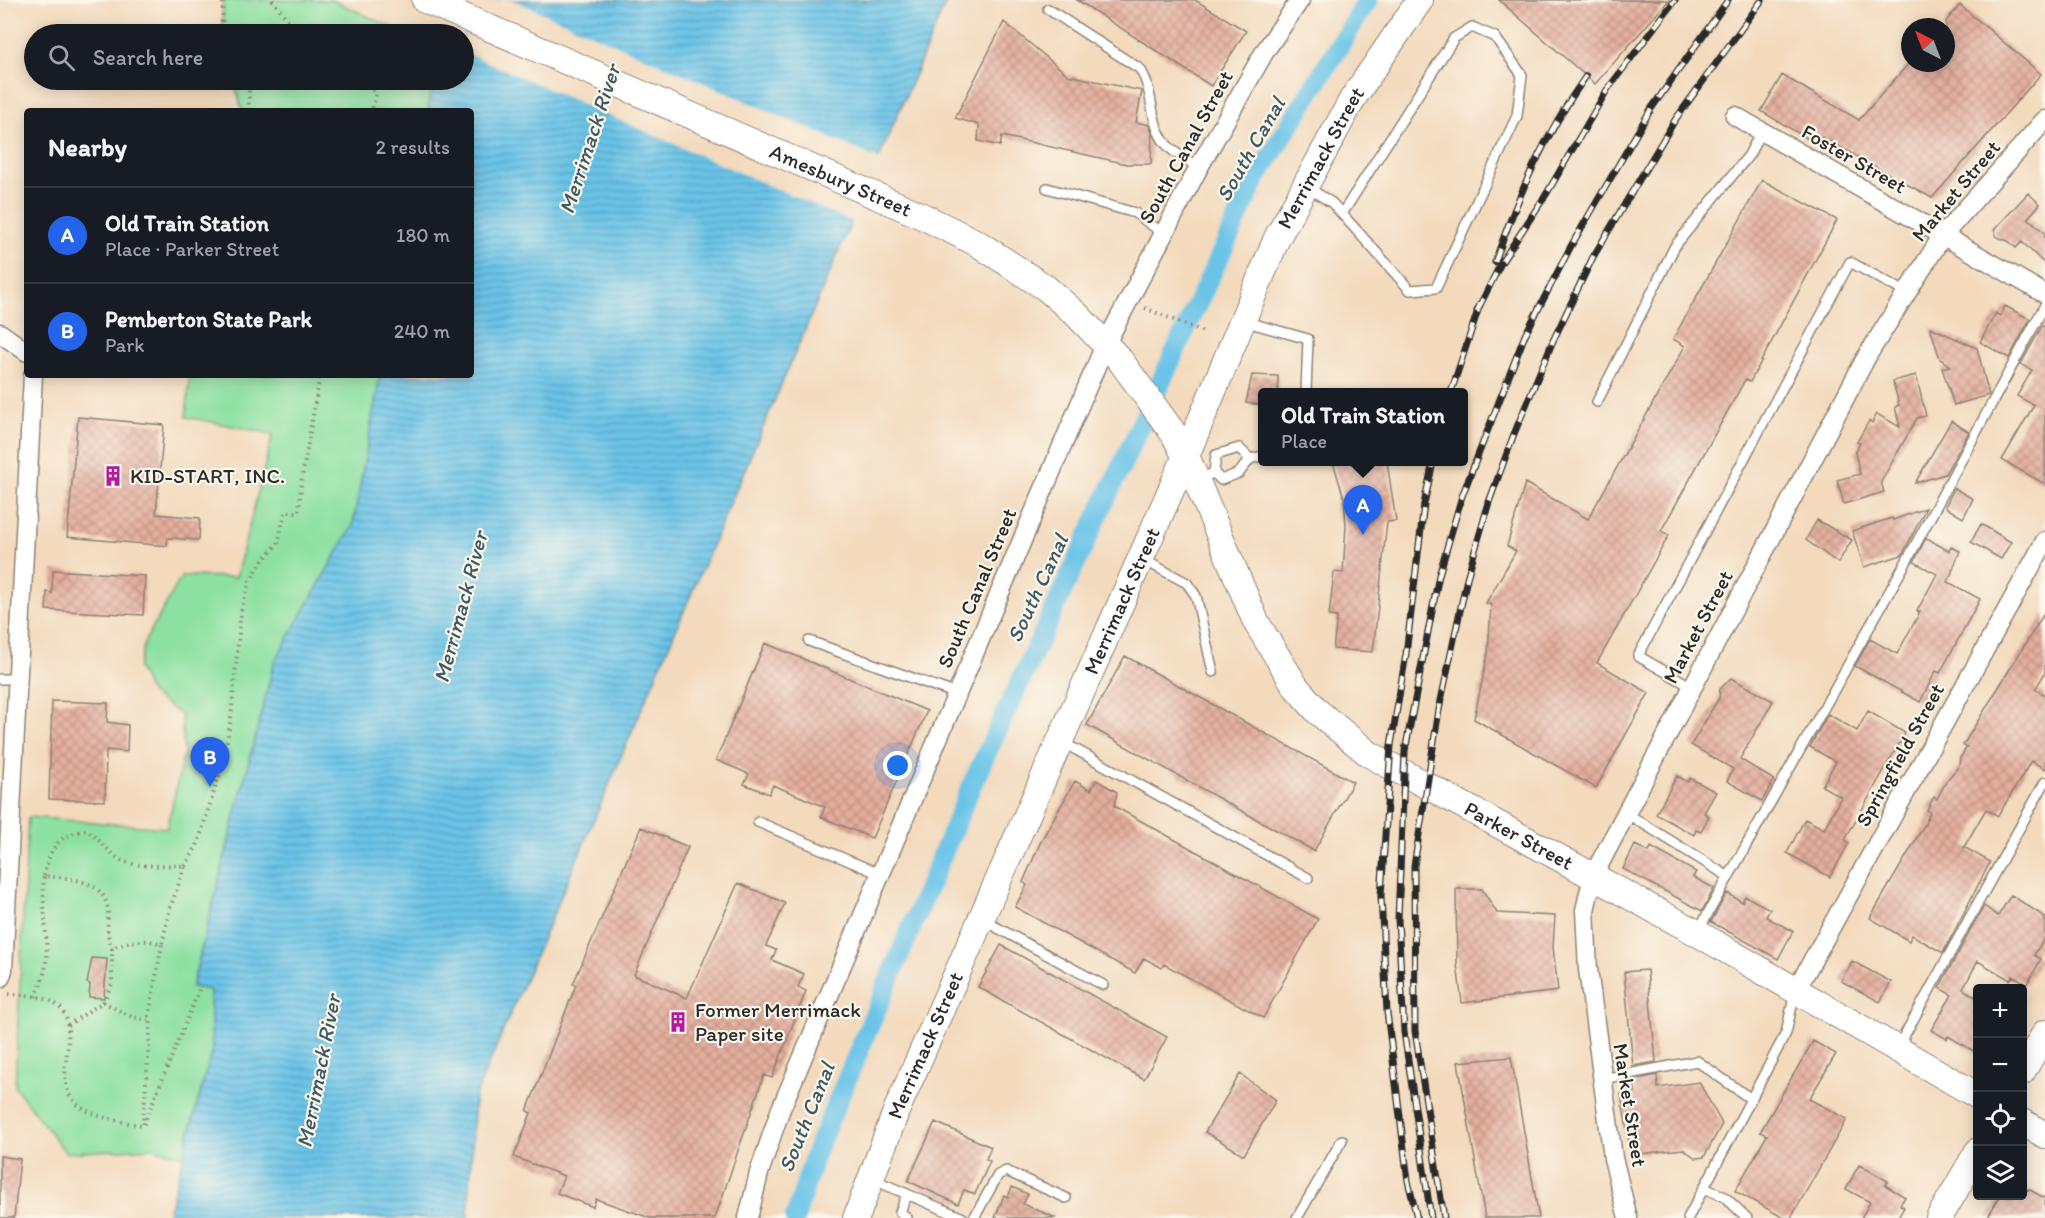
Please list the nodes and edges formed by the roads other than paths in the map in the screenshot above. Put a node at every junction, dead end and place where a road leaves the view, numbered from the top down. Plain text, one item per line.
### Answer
1 (425, 0) edge
2 (1300, 0) edge
3 (1420, 0) edge
4 (1048, 9) dead end
5 (1735, 116) dead end
6 (2045, 120) edge
7 (1761, 131) junction
8 (1199, 167) junction
9 (1305, 186) junction
10 (1047, 188) dead end
11 (1342, 214) junction
12 (1164, 234) junction
13 (1943, 235) junction
14 (1907, 293) junction
15 (2045, 294) edge
16 (2045, 305) edge
17 (1242, 321) junction
18 (0, 333) edge
19 (24, 350) edge
20 (1112, 352) junction
21 (33, 378) edge
22 (1306, 388) edge
23 (1597, 402) dead end
24 (1180, 445) junction
25 (1258, 457) edge
26 (1250, 459) junction
27 (1205, 476) junction
28 (2045, 541) edge
29 (1140, 559) junction
30 (809, 641) dead end
31 (1213, 672) dead end
32 (9, 679) edge
33 (1692, 687) junction
34 (957, 694) junction
35 (1060, 740) junction
36 (2045, 783) edge
37 (6, 802) edge
38 (1626, 813) junction
39 (758, 822) dead end
40 (880, 874) junction
41 (1593, 876) junction
42 (1729, 877) junction
43 (1308, 878) dead end
44 (981, 919) junction
45 (1697, 933) junction
46 (0, 978) edge
47 (1103, 985) dead end
48 (1795, 992) junction
49 (2045, 1033) edge
50 (1897, 1049) junction
51 (2027, 1064) edge
52 (1602, 1079) junction
53 (1973, 1094) edge
54 (1751, 1099) junction
55 (2027, 1125) edge
56 (2045, 1135) edge
57 (1342, 1140) dead end
58 (1973, 1158) edge
59 (870, 1178) junction
60 (1704, 1188) junction
61 (907, 1194) junction
62 (1066, 1198) dead end
63 (748, 1218) edge
64 (856, 1218) edge
65 (907, 1218) edge
66 (963, 1218) edge
67 (974, 1218) edge
68 (1297, 1218) edge
69 (1628, 1218) edge
70 (1688, 1218) edge
71 (1748, 1218) edge
72 (1939, 1218) edge

1 - 20 main road, Amesbury Street
2 - 8 street, South Canal Street
3 - 9 main road, Merrimack Street
4 - 8 lane
5 - 7 street, Foster Street
6 - 13 street, Market Street
7 - 13 street, Foster Street
7 - 23 lane
8 - 12 street, South Canal Street
9 - 11 lane
9 - 17 main road, Merrimack Street
10 - 12 lane
11 - 11 lane
12 - 20 street, South Canal Street
13 - 14 street, Market Street
13 - 15 street, Foster Street
14 - 33 street, Market Street
14 - 33 lane
16 - 42 lane
17 - 22 lane
17 - 24 main road, Merrimack Street
18 - 19 street
20 - 24 main road, Amesbury Street
20 - 34 street, South Canal Street
21 - 32 street
24 - 27 main road, Parker Street
24 - 29 main road, Merrimack Street
25 - 26 lane
26 - 27 lane
26 - 27 lane
27 - 41 main road, Parker Street
28 - 48 street, Springfield Street
29 - 31 lane
29 - 35 main road, Merrimack Street
30 - 34 lane
32 - 37 street
33 - 38 street, Market Street
34 - 40 street, South Canal Street
35 - 43 lane
35 - 44 main road, Merrimack Street
36 - 50 lane
37 - 46 street
38 - 41 street, Market Street
38 - 42 lane
39 - 40 lane
40 - 63 street, South Canal Street
41 - 45 main road, Parker Street
41 - 52 street, Market Street
42 - 45 lane
44 - 47 lane
44 - 59 main road, Merrimack Street
45 - 48 main road, Parker Street
48 - 50 main road, Parker Street
48 - 54 lane
49 - 51 main road
50 - 53 main road, Parker Street
52 - 54 lane
52 - 69 street, Market Street
54 - 60 lane
55 - 56 main road
57 - 68 lane
58 - 72 main road
59 - 61 lane
59 - 64 main road, Merrimack Street
60 - 70 lane
60 - 71 lane
61 - 65 lane
61 - 66 lane
62 - 67 lane

